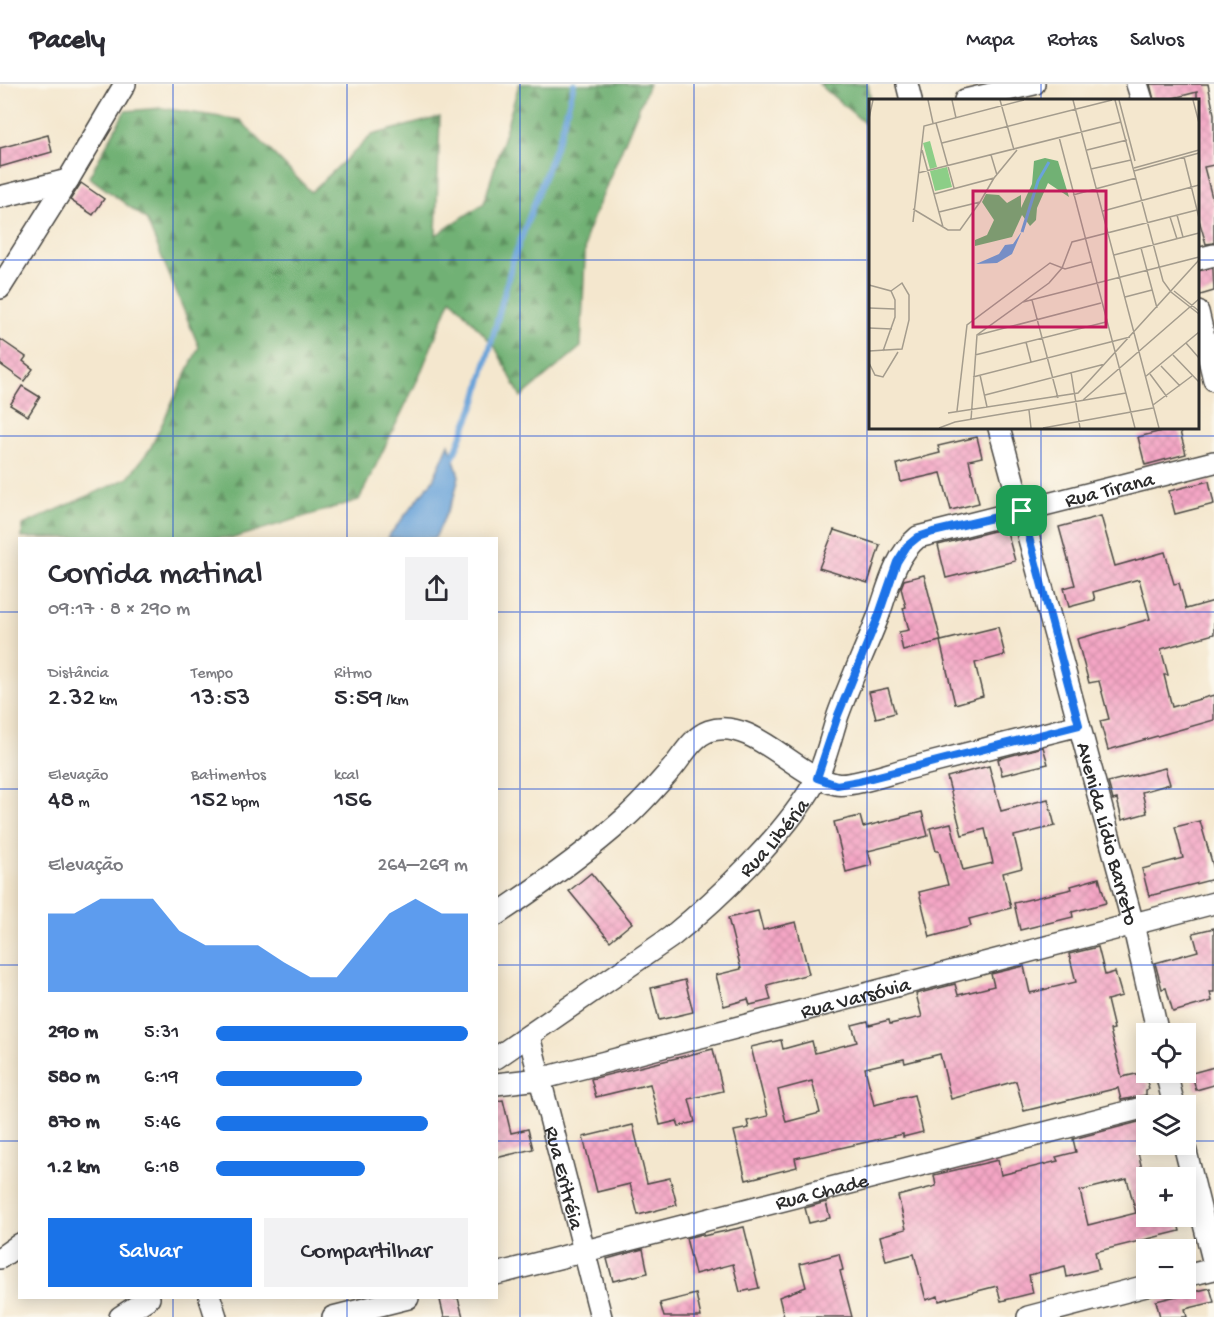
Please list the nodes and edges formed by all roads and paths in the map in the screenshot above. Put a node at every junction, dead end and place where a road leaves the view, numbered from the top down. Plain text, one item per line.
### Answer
1 (125, 84) edge
2 (907, 84) edge
3 (1034, 84) edge
4 (1137, 84) edge
5 (911, 99) edge
6 (969, 99) edge
7 (1142, 99) edge
8 (68, 180) junction
9 (0, 197) edge
10 (1214, 255) edge
11 (1199, 259) edge
12 (0, 288) edge
13 (1199, 320) edge
14 (1214, 380) edge
15 (999, 429) edge
16 (1214, 462) edge
17 (1022, 511) junction
18 (933, 532) joint
19 (1079, 725) junction
20 (817, 778) junction
21 (1214, 903) edge
22 (498, 914) edge
23 (1133, 924) junction
24 (1156, 1023) edge
25 (529, 1036) junction
26 (498, 1057) edge
27 (540, 1079) junction
28 (498, 1084) edge
29 (1136, 1110) edge
30 (1187, 1155) edge
31 (18, 1245) edge
32 (584, 1251) junction
33 (0, 1258) edge
34 (1214, 1267) edge
35 (498, 1273) edge
36 (1196, 1273) edge
37 (1136, 1289) edge
38 (147, 1299) edge
39 (210, 1299) edge
40 (404, 1299) edge
41 (120, 1317) edge
42 (216, 1317) edge
43 (333, 1317) edge
44 (602, 1317) edge
45 (1028, 1317) edge

1 - 8 street
2 - 5 street
3 - 6 street
4 - 7 street
8 - 9 street
8 - 12 street
10 - 11 street
13 - 14 street
15 - 17 street, Avenida Lídio Barreto
16 - 17 street, Rua Tirana
17 - 18 street, Rua Tirana
17 - 19 street, Avenida Lídio Barreto
18 - 20 street, Rua Libéria
19 - 20 street
19 - 23 street, Avenida Lídio Barreto
20 - 22 street
20 - 25 street, Rua Libéria
21 - 23 street, Rua Varsóvia
23 - 24 street, Avenida Lídio Barreto
23 - 27 street, Rua Varsóvia
25 - 26 street, Rua Libéria
25 - 27 street, Rua Eritréia
27 - 28 street, Rua Varsóvia
27 - 32 street, Rua Eritréia
29 - 32 street, Rua Chade
30 - 34 street
31 - 33 street
32 - 35 street, Rua Chade
32 - 44 street, Rua Eritréia
34 - 36 street
37 - 45 street
38 - 41 street
39 - 42 street
40 - 43 street

